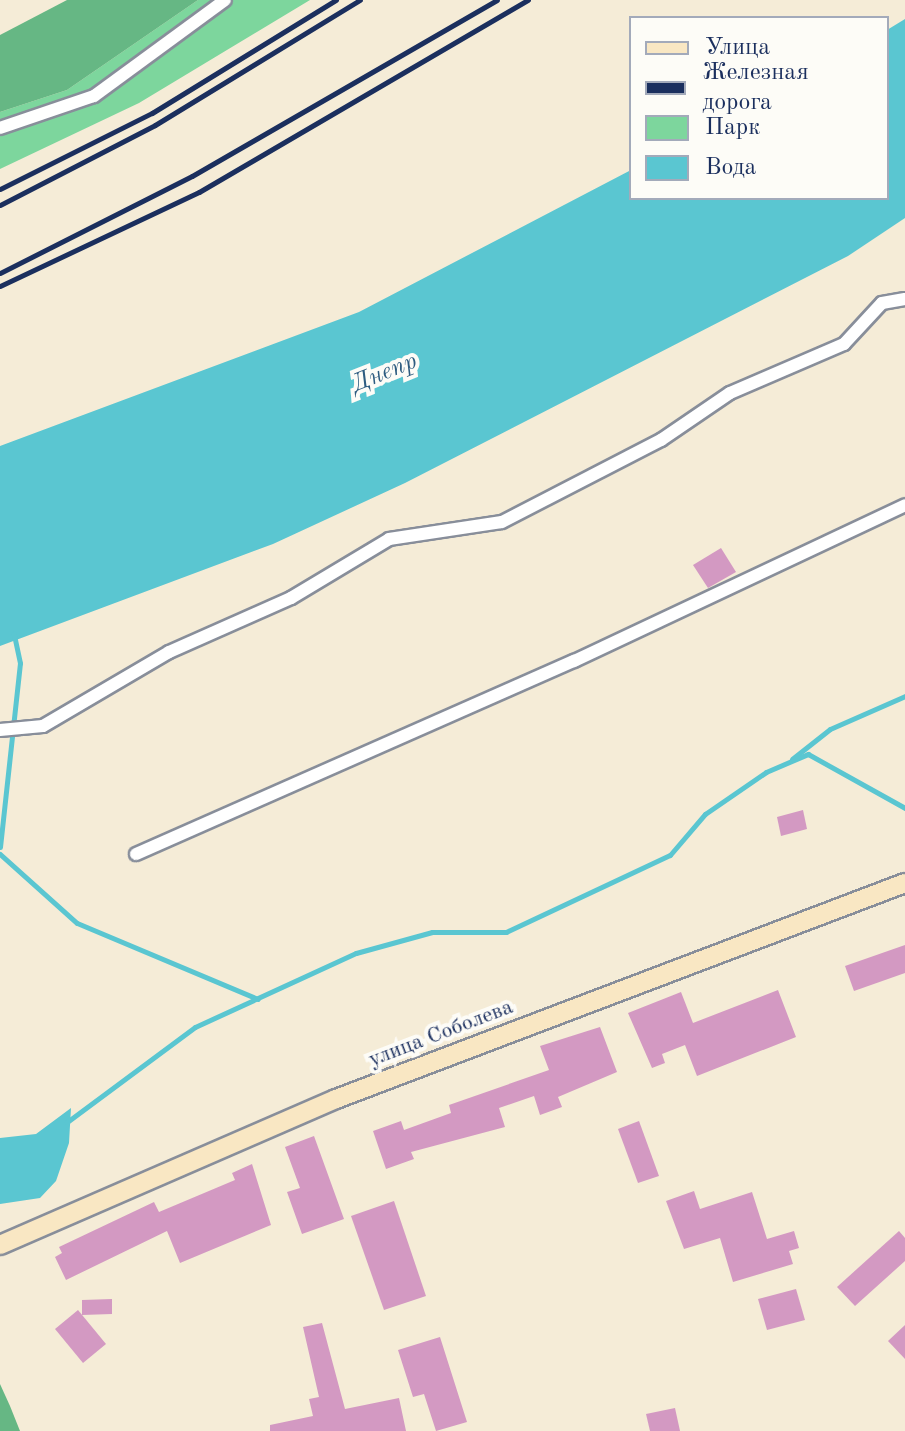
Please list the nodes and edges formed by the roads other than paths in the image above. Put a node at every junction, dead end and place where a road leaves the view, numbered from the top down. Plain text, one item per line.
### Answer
1 (225, 0) edge
2 (0, 128) edge
3 (905, 299) edge
4 (905, 505) edge
5 (0, 730) edge
6 (136, 854) dead end
7 (905, 883) edge
8 (0, 1245) edge

1 - 2 street
3 - 5 street
4 - 6 street
7 - 8 street, улица Соболева

